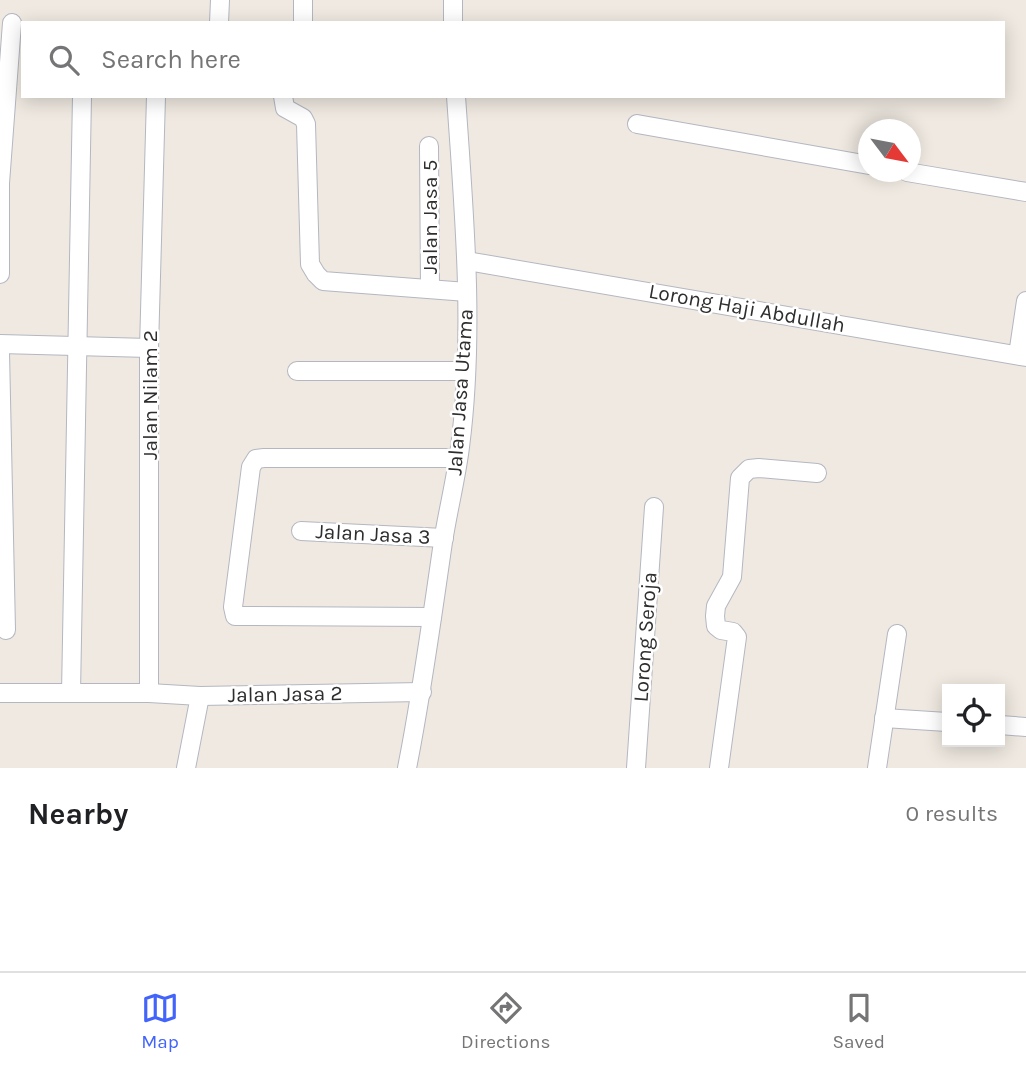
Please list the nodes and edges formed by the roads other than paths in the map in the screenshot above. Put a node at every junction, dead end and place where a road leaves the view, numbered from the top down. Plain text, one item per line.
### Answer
1 (220, 0) edge
2 (303, 0) edge
3 (453, 0) edge
4 (219, 21) edge
5 (303, 21) edge
6 (453, 21) edge
7 (11, 23) edge
8 (82, 98) edge
9 (156, 98) edge
10 (283, 98) edge
11 (456, 98) edge
12 (3, 102) edge
13 (636, 124) dead end
14 (429, 146) dead end
15 (858, 163) edge
16 (921, 174) edge
17 (0, 183) edge
18 (1026, 192) edge
19 (467, 261) junction
20 (0, 274) edge
21 (430, 289) junction
22 (467, 292) junction
23 (1026, 302) edge
24 (0, 344) edge
25 (78, 346) junction
26 (149, 348) junction
27 (0, 352) edge
28 (1022, 356) edge
29 (297, 371) dead end
30 (465, 371) junction
31 (458, 458) junction
32 (817, 473) dead end
33 (654, 507) dead end
34 (302, 531) dead end
35 (444, 538) junction
36 (432, 617) junction
37 (6, 630) dead end
38 (897, 634) dead end
39 (422, 692) junction
40 (0, 693) edge
41 (71, 693) junction
42 (149, 693) junction
43 (200, 696) junction
44 (884, 718) junction
45 (942, 722) edge
46 (1005, 725) edge
47 (1026, 727) edge
48 (186, 768) edge
49 (407, 768) edge
50 (635, 768) edge
51 (719, 768) edge
52 (877, 768) edge

1 - 4 street
2 - 5 street
3 - 6 street
7 - 12 street
8 - 25 street
9 - 26 street, Jalan Nilam 2
10 - 21 street
11 - 19 street, Jalan Jasa Utama
12 - 17 street
13 - 15 street
14 - 21 street, Jalan Jasa 5
16 - 18 street
17 - 20 street
19 - 22 street, Jalan Jasa Utama
19 - 28 street, Lorong Haji Abdullah
21 - 22 street
22 - 30 street, Jalan Jasa Utama
23 - 28 street
24 - 25 street
25 - 26 street
25 - 41 street
26 - 42 street, Jalan Nilam 2
27 - 37 street
29 - 30 street
30 - 31 street, Jalan Jasa Utama
31 - 35 street, Jalan Jasa Utama
31 - 36 street
32 - 51 street
33 - 50 street, Lorong Seroja
34 - 35 street, Jalan Jasa 3
35 - 36 street, Jalan Jasa Utama
36 - 39 street, Jalan Jasa Utama
38 - 44 street
39 - 43 street, Jalan Jasa 2
39 - 49 street, Jalan Jasa Utama
40 - 41 street, Jalan Jasa 2
41 - 42 street, Jalan Jasa 2
42 - 43 street, Jalan Jasa 2
43 - 48 street
44 - 45 street
44 - 52 street
46 - 47 street

